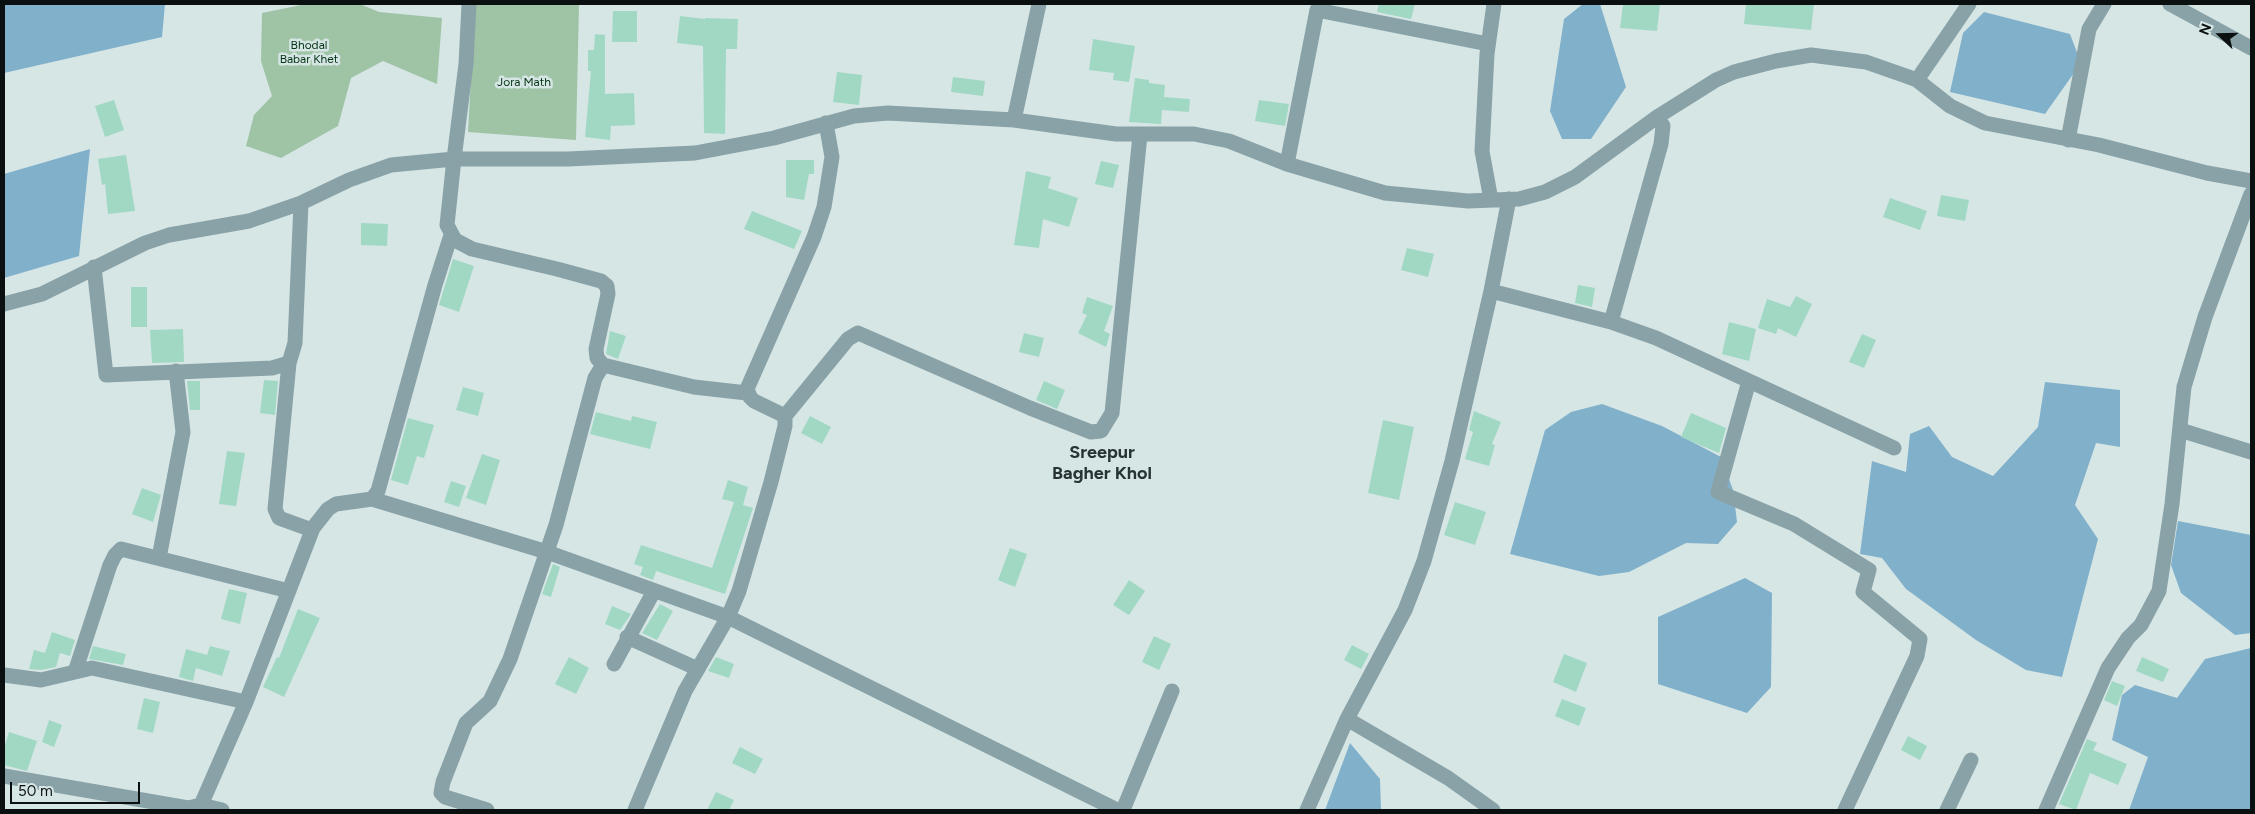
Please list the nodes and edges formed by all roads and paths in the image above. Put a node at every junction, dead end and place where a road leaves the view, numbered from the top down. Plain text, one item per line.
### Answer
1 (469, 4) edge
2 (1039, 4) edge
3 (1494, 4) edge
4 (1969, 4) edge
5 (2104, 4) edge
6 (2170, 4) edge
7 (1488, 44) junction
8 (2251, 48) edge
9 (1917, 80) junction
10 (1657, 117) junction
11 (1014, 120) junction
12 (826, 123) junction
13 (1140, 135) junction
14 (2068, 140) junction
15 (454, 159) junction
16 (1287, 164) junction
17 (2251, 181) edge
18 (2251, 194) edge
19 (1509, 199) junction
20 (1491, 200) junction
21 (301, 204) junction
22 (451, 235) junction
23 (94, 267) junction
24 (1491, 291) junction
25 (4, 304) edge
26 (1611, 322) junction
27 (289, 363) junction
28 (603, 365) junction
29 (176, 371) junction
30 (1749, 380) junction
31 (747, 393) junction
32 (785, 416) junction
33 (2180, 430) junction
34 (1894, 448) dead end
35 (2251, 452) edge
36 (372, 498) junction
37 (312, 530) junction
38 (547, 552) junction
39 (159, 558) junction
40 (289, 591) junction
41 (654, 591) junction
42 (728, 618) junction
43 (627, 637) junction
44 (614, 664) dead end
45 (698, 669) junction
46 (76, 672) junction
47 (4, 675) edge
48 (1172, 691) dead end
49 (246, 702) junction
50 (1348, 719) junction
51 (1971, 760) dead end
52 (4, 776) edge
53 (201, 805) junction
54 (222, 810) edge
55 (487, 810) edge
56 (635, 810) edge
57 (1117, 810) edge
58 (1123, 810) edge
59 (1307, 810) edge
60 (1493, 810) edge
61 (1845, 810) edge
62 (1947, 810) edge
63 (2046, 810) edge

1 - 15 street
2 - 11 street
3 - 7 street
4 - 9 street
5 - 14 street
6 - 8 street
7 - 16 street
7 - 20 street
9 - 10 street
9 - 14 street
10 - 19 street
10 - 26 street
11 - 12 street
11 - 13 street
12 - 15 street
12 - 31 street
13 - 16 street
13 - 32 street
14 - 17 street
15 - 21 street
15 - 22 street
16 - 20 street
18 - 33 street
19 - 20 street
19 - 24 street
21 - 23 street
21 - 27 street
22 - 28 street
22 - 36 street
23 - 25 street
23 - 29 street
24 - 26 street
24 - 50 street
26 - 30 street
27 - 29 street
27 - 37 street
28 - 31 street
28 - 38 street
29 - 39 street
30 - 34 street
30 - 61 street
31 - 32 street
32 - 42 street
33 - 35 street
33 - 63 street
36 - 37 street
36 - 38 street
37 - 40 street
38 - 41 street
38 - 55 street
39 - 40 street
39 - 46 street
40 - 49 street
41 - 42 street
41 - 43 street
42 - 45 street
42 - 57 street
43 - 44 street
43 - 45 street
45 - 56 street
46 - 47 street
46 - 49 street
48 - 58 street
49 - 53 street
50 - 59 street
50 - 60 street
51 - 62 street
52 - 53 street
53 - 54 street

